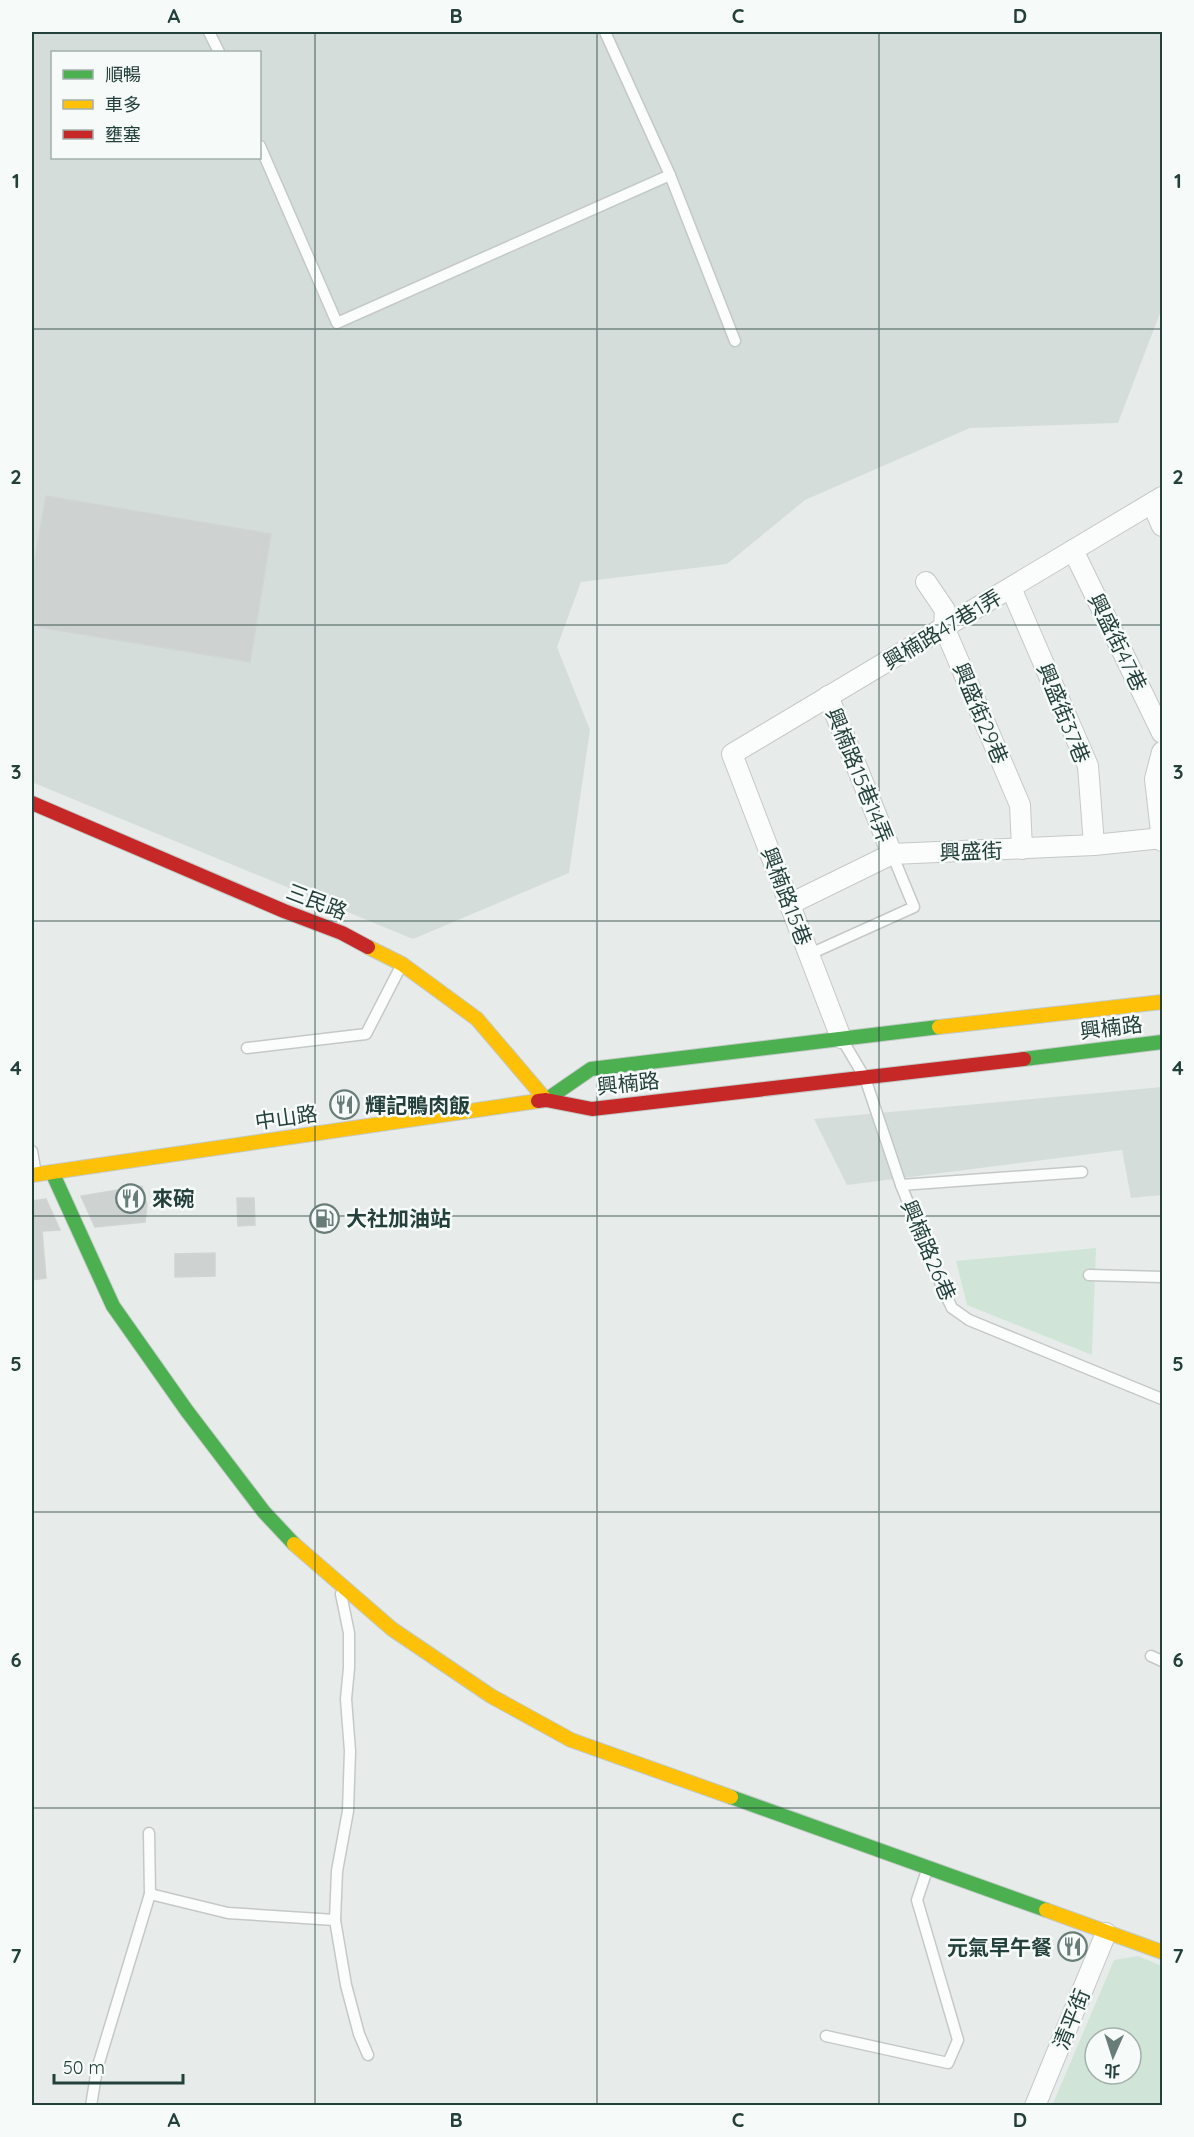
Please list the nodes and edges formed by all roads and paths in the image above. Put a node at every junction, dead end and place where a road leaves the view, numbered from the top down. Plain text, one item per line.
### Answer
1 (209, 32) edge
2 (605, 32) edge
3 (218, 51) edge
4 (261, 148) edge
5 (670, 175) junction
6 (735, 341) dead end
7 (1157, 500) edge
8 (1162, 526) edge
9 (1073, 550) junction
10 (926, 582) dead end
11 (1011, 588) junction
12 (944, 627) junction
13 (828, 696) junction
14 (1162, 733) edge
15 (1162, 752) edge
16 (732, 754) joint
17 (32, 803) edge
18 (1162, 839) edge
19 (1094, 845) junction
20 (1022, 849) junction
21 (892, 854) junction
22 (790, 904) junction
23 (810, 954) junction
24 (402, 964) junction
25 (1162, 1002) edge
26 (841, 1038) junction
27 (1162, 1042) edge
28 (247, 1048) dead end
29 (865, 1078) junction
30 (546, 1100) junction
31 (32, 1151) edge
32 (52, 1172) junction
33 (1082, 1172) dead end
34 (34, 1175) edge
35 (901, 1185) junction
36 (1089, 1275) dead end
37 (1162, 1277) edge
38 (1162, 1399) edge
39 (339, 1582) junction
40 (1151, 1656) dead end
41 (1162, 1661) edge
42 (149, 1833) dead end
43 (927, 1869) junction
44 (150, 1894) junction
45 (335, 1920) junction
46 (1106, 1933) junction
47 (1162, 1952) edge
48 (826, 2036) dead end
49 (368, 2055) dead end
50 (91, 2106) edge
51 (1035, 2106) edge

1 - 3 lane
2 - 5 lane
4 - 5 lane
5 - 6 lane
7 - 8 street
7 - 9 street, 興楠路47巷1弄
9 - 11 street, 興楠路47巷1弄
9 - 14 street, 興盛街47巷
10 - 12 street, 興盛街29巷
11 - 12 street, 興楠路47巷1弄
11 - 19 street, 興盛街37巷
12 - 13 street, 興楠路47巷1弄
12 - 20 street, 興盛街29巷
13 - 16 street, 興楠路47巷1弄
13 - 21 street, 興楠路15巷14弄
15 - 18 street
16 - 22 street, 興楠路15巷
17 - 24 street, 三民路
18 - 19 street, 興盛街
19 - 20 street, 興盛街
20 - 21 street, 興盛街
21 - 22 street, 興盛街
21 - 23 lane
22 - 23 street, 興楠路15巷
23 - 26 street, 興楠路15巷
24 - 28 lane
24 - 30 street, 三民路
25 - 26 street, 興楠路
26 - 29 lane, 興楠路26巷
26 - 30 street, 興楠路
27 - 29 street, 興楠路
29 - 30 street, 興楠路
29 - 35 lane, 興楠路26巷
30 - 32 street, 中山路
31 - 34 lane
32 - 34 street, 中山路
32 - 39 street
33 - 35 lane
35 - 38 lane, 興楠路26巷
36 - 37 lane
39 - 43 street
39 - 45 lane
40 - 41 lane
42 - 44 lane
43 - 46 street
43 - 48 lane
44 - 45 lane
44 - 50 lane
45 - 49 lane
46 - 47 street
46 - 51 street, 清平街

